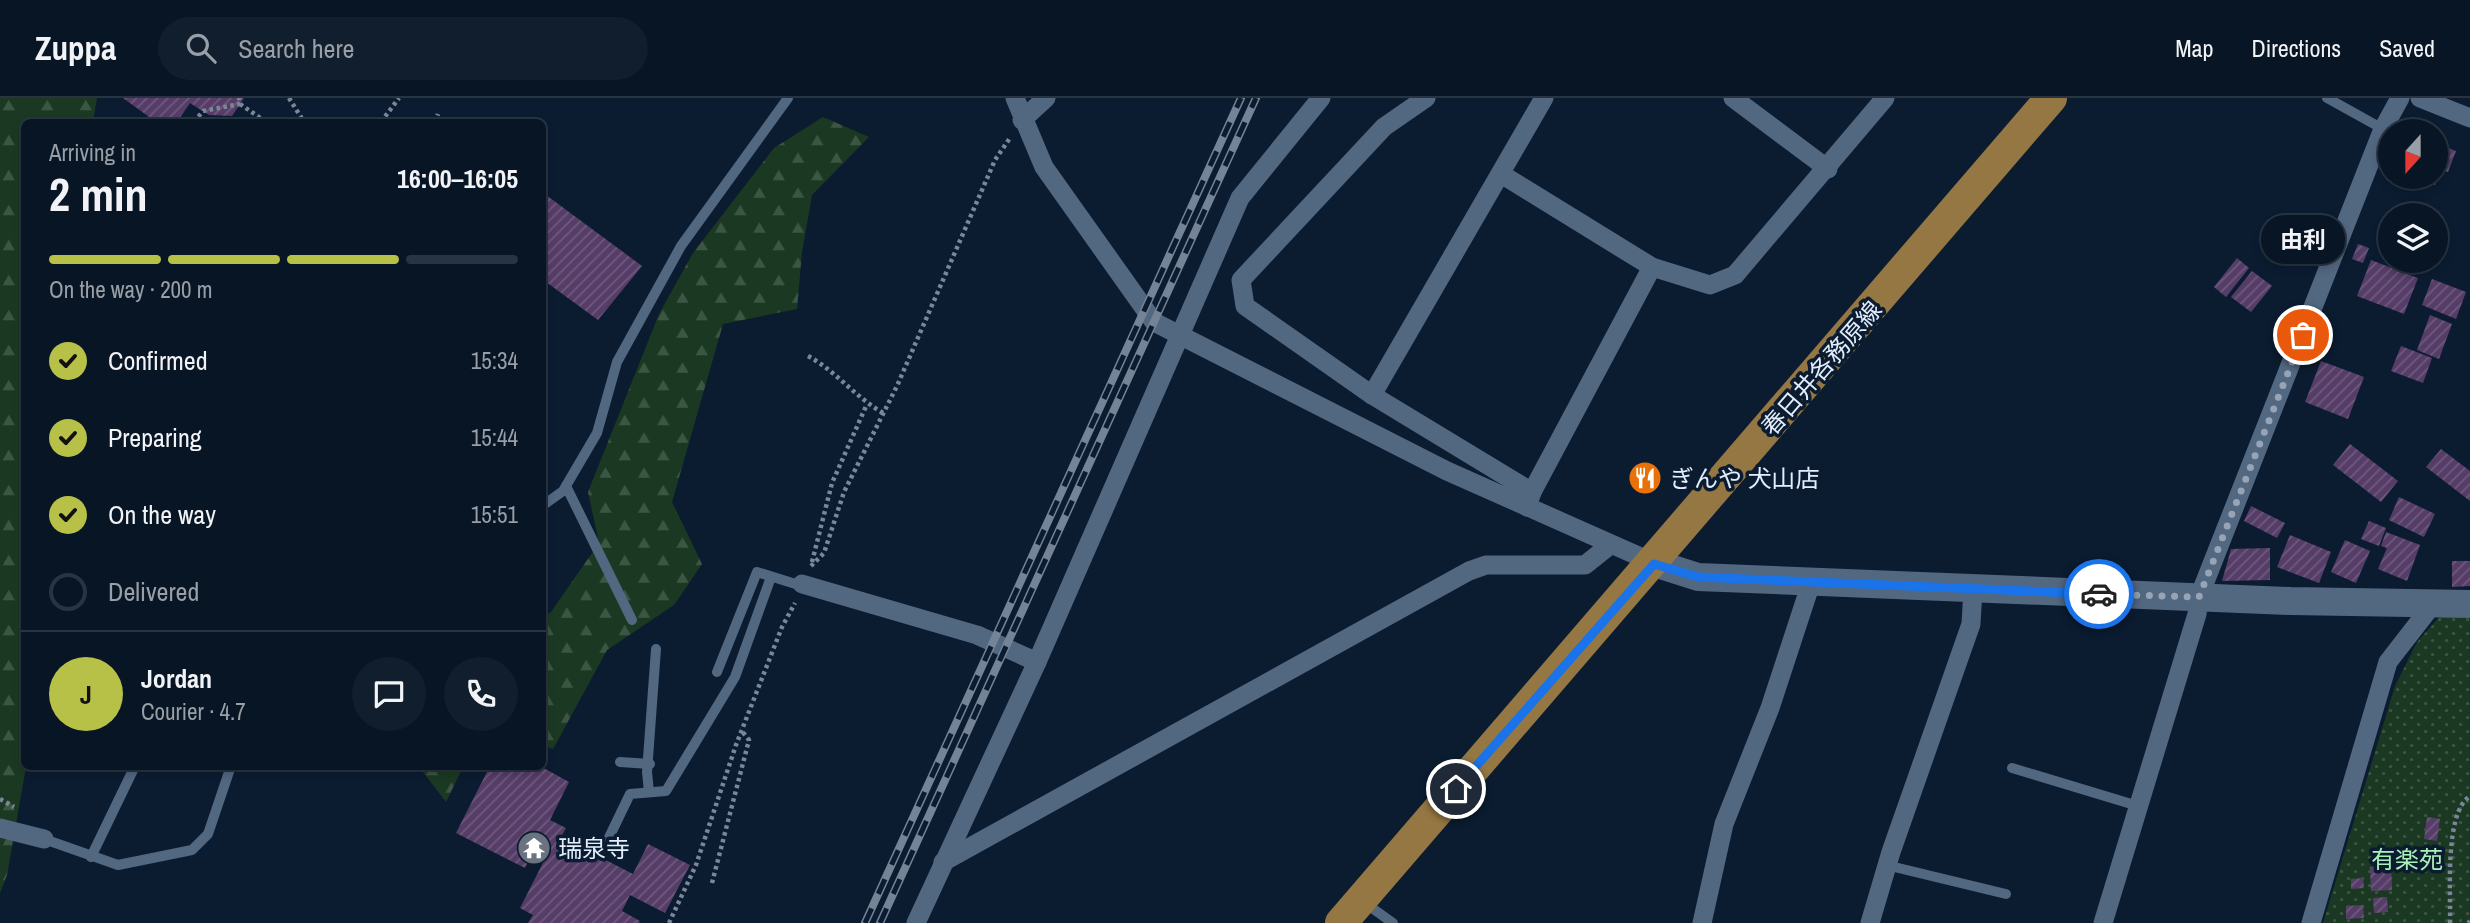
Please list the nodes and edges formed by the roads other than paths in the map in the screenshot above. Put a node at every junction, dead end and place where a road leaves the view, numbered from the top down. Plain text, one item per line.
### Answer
1 (788, 98) edge
2 (1015, 98) edge
3 (1046, 98) edge
4 (1321, 98) edge
5 (1426, 98) edge
6 (1544, 98) edge
7 (1733, 98) edge
8 (1885, 98) edge
9 (2052, 98) edge
10 (2327, 98) edge
11 (2400, 98) edge
12 (2420, 98) edge
13 (2470, 118) edge
14 (2388, 119) edge
15 (1022, 120) junction
16 (2378, 126) edge
17 (2378, 142) edge
18 (1828, 169) junction
19 (1500, 174) junction
20 (1652, 267) junction
21 (1179, 335) junction
22 (1372, 395) junction
23 (566, 486) junction
24 (1529, 500) junction
25 (546, 503) edge
26 (1610, 545) junction
27 (1654, 564) junction
28 (771, 577) junction
29 (1811, 583) junction
30 (802, 585) joint
31 (1973, 589) junction
32 (2199, 597) junction
33 (2433, 604) junction
34 (2470, 604) edge
35 (632, 620) dead end
36 (656, 649) dead end
37 (1037, 662) junction
38 (717, 672) dead end
39 (620, 762) dead end
40 (650, 764) junction
41 (2012, 768) dead end
42 (133, 770) edge
43 (230, 770) edge
44 (649, 792) junction
45 (2138, 806) junction
46 (0, 828) edge
47 (44, 839) joint
48 (602, 852) dead end
49 (91, 858) junction
50 (943, 862) junction
51 (1886, 865) junction
52 (2006, 894) dead end
53 (1351, 911) edge
54 (916, 923) edge
55 (1393, 923) edge
56 (1702, 923) edge
57 (1870, 923) edge
58 (2103, 923) edge
59 (2311, 923) edge

1 - 23 lane
2 - 15 street
3 - 15 street
4 - 21 street
5 - 22 street
6 - 19 street
7 - 18 street
8 - 18 street
9 - 27 main road, 春日井各務原線
10 - 16 lane
11 - 14 street
12 - 13 street
15 - 21 street
17 - 32 street
18 - 20 street
19 - 20 street
19 - 22 street
20 - 24 street
21 - 24 street
21 - 37 street
22 - 24 street
23 - 25 lane
23 - 35 lane
24 - 26 street
26 - 27 street
26 - 50 street
27 - 29 street
27 - 53 main road, 春日井各務原線
28 - 30 lane
28 - 38 lane
28 - 44 lane
29 - 31 street
29 - 56 street
30 - 37 street
31 - 32 street
31 - 51 street
32 - 33 street
32 - 45 street
33 - 34 street
33 - 59 street
36 - 40 lane
37 - 50 street
39 - 40 lane
40 - 44 lane
41 - 45 lane
42 - 49 lane
43 - 49 lane
44 - 48 lane
45 - 58 street
46 - 47 street
47 - 49 lane
50 - 54 street
51 - 52 lane
51 - 57 street
53 - 55 lane

